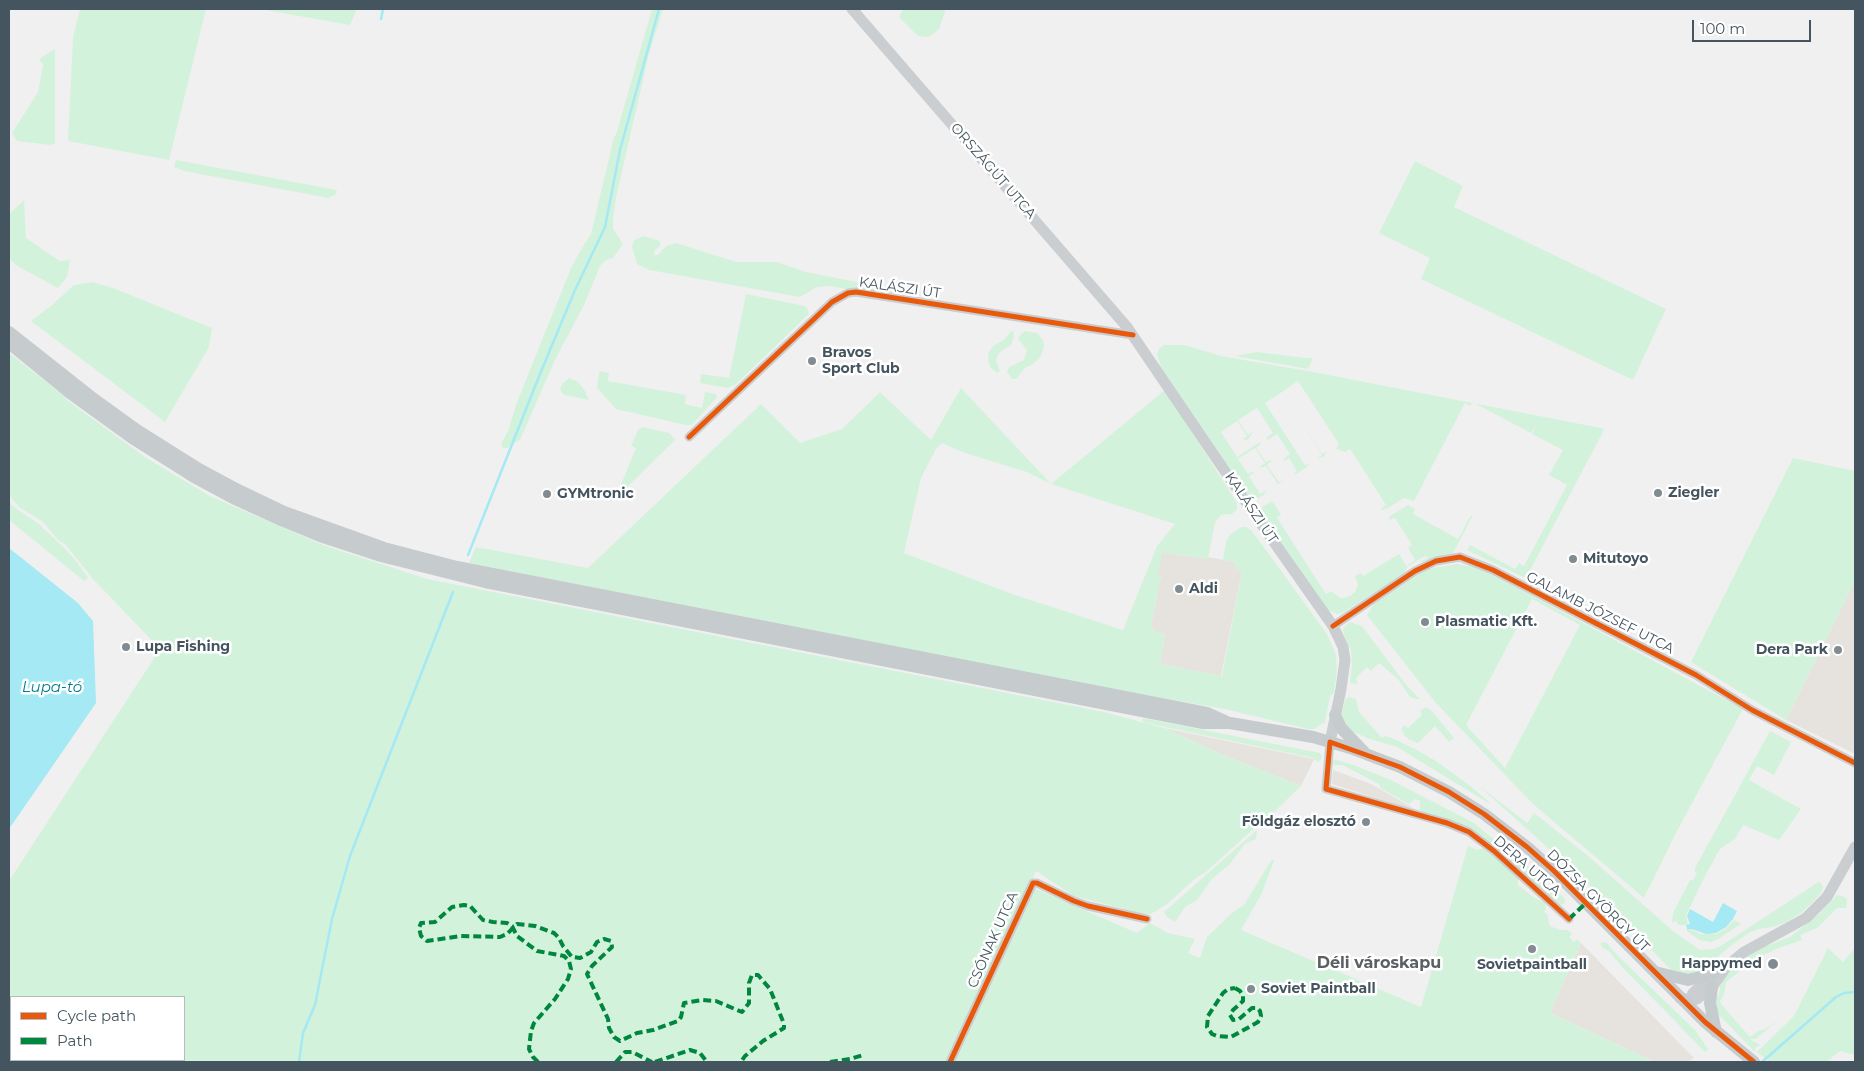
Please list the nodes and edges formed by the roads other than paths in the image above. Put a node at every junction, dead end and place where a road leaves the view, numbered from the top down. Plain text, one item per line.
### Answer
1 (852, 9) edge
2 (9, 332) edge
3 (1133, 335) junction
4 (9, 343) edge
5 (688, 437) dead end
6 (1333, 626) junction
7 (1335, 715) junction
8 (1230, 723) junction
9 (1330, 742) junction
10 (1367, 755) junction
11 (1855, 763) edge
12 (1855, 847) edge
13 (1147, 919) dead end
14 (1569, 919) dead end
15 (1653, 971) junction
16 (1713, 980) junction
17 (1687, 1002) junction
18 (1716, 1032) junction
19 (1750, 1060) edge
20 (950, 1062) edge

1 - 3 main road, ORSZÁGÚT UTCA
2 - 8 main road
3 - 5 street, KALÁSZI ÚT
3 - 6 main road, KALÁSZI ÚT
4 - 8 main road
6 - 7 main road, KALÁSZI ÚT
6 - 11 street, GALAMB JÓZSEF UTCA
7 - 9 main road, KALÁSZI ÚT
7 - 10 main road
8 - 9 main road, DÓZSA GYÖRGY ÚT
9 - 10 main road, DÓZSA GYÖRGY ÚT
9 - 14 street, DERA UTCA
10 - 15 main road, DÓZSA GYÖRGY ÚT
12 - 16 main road
13 - 20 street, CSÓNAK UTCA
15 - 16 main road
15 - 17 main road, DÓZSA GYÖRGY ÚT
16 - 17 main road
16 - 18 main road
17 - 18 main road, DÓZSA GYÖRGY ÚT
18 - 19 main road, DÓZSA GYÖRGY ÚT

